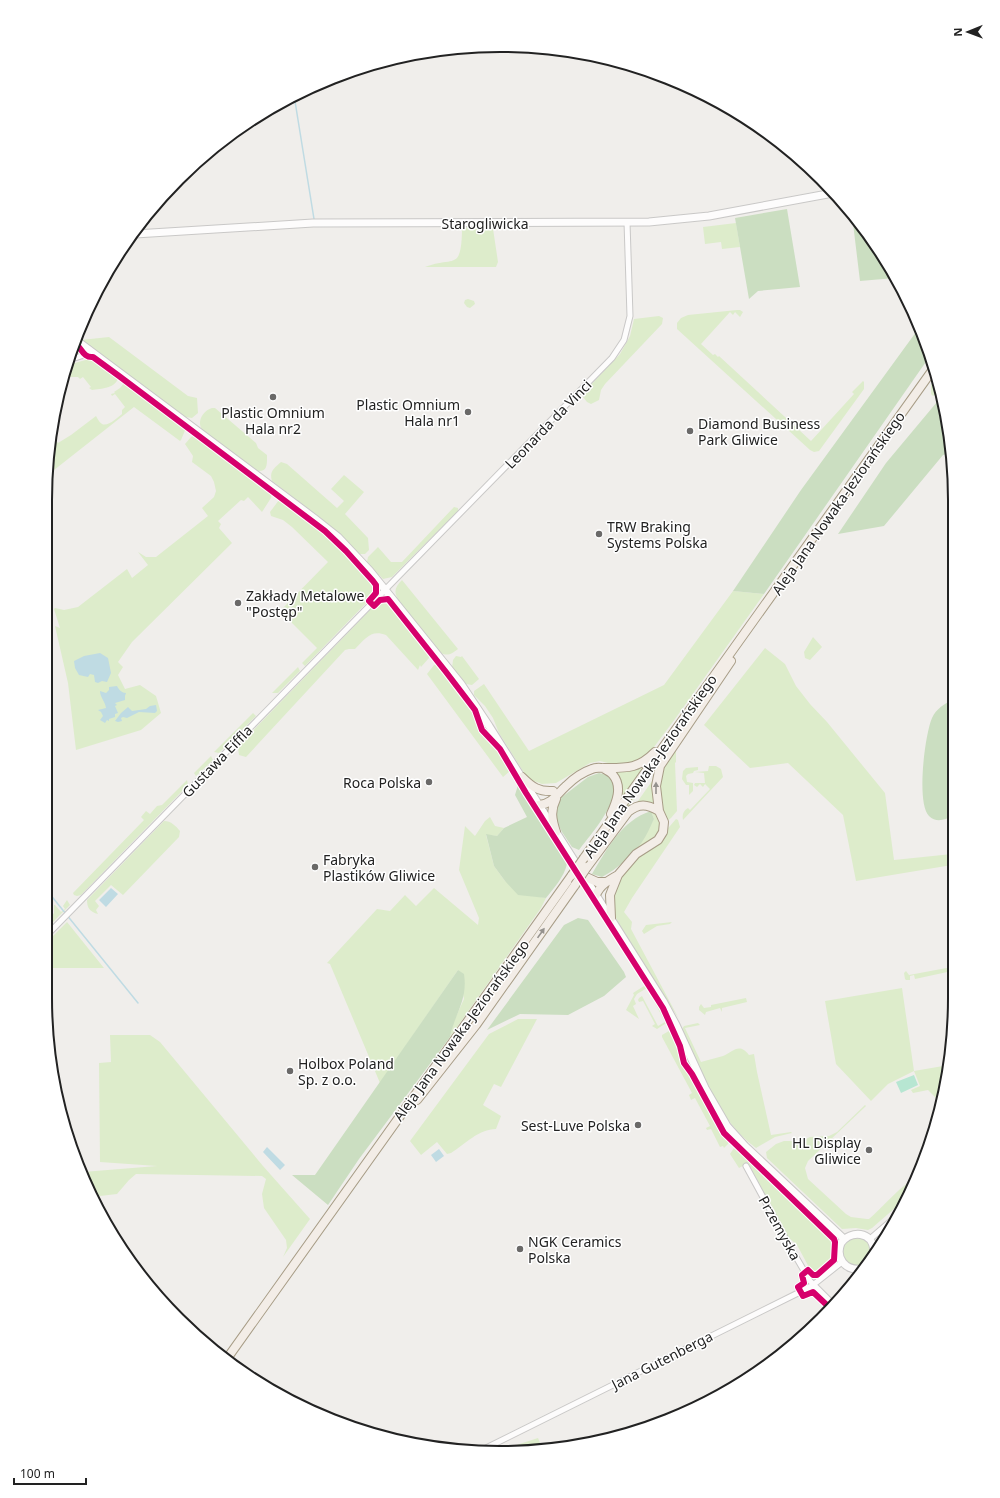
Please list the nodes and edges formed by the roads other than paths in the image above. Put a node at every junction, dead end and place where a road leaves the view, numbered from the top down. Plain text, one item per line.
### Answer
1 (827, 194) edge
2 (627, 222) junction
3 (140, 234) edge
4 (81, 343) edge
5 (89, 349) junction
6 (75, 358) edge
7 (930, 374) edge
8 (386, 590) junction
9 (765, 604) junction
10 (671, 736) junction
11 (603, 768) junction
12 (522, 777) junction
13 (555, 794) junction
14 (539, 805) junction
15 (659, 811) junction
16 (556, 832) junction
17 (598, 838) junction
18 (618, 875) junction
19 (584, 876) junction
20 (606, 882) junction
21 (612, 889) junction
22 (596, 895) junction
23 (610, 918) junction
24 (52, 930) edge
25 (385, 1137) junction
26 (746, 1166) dead end
27 (886, 1225) edge
28 (844, 1239) junction
29 (870, 1239) junction
30 (874, 1244) edge
31 (842, 1262) junction
32 (857, 1269) edge
33 (813, 1285) junction
34 (830, 1301) edge
35 (230, 1355) edge
36 (491, 1446) edge

1 - 2 street, Starogliwicka
2 - 3 street, Starogliwicka
2 - 8 street, Leonarda da Vinci
4 - 5 street
5 - 6 street
5 - 8 street
7 - 9 main road, Aleja Jana Nowaka-Jeziorańskiego
8 - 12 street
8 - 24 street, Gustawa Eiffla
9 - 10 main road, Aleja Jana Nowaka-Jeziorańskiego
15 -> 9 main road
10 - 11 main road
10 - 17 main road, Aleja Jana Nowaka-Jeziorańskiego
11 - 13 main road
11 - 17 main road
12 - 13 main road
12 - 14 street
13 - 14 main road
13 - 16 main road
14 - 16 street
15 - 18 main road
25 -> 15 main road, bridge
16 - 19 street
17 - 25 main road, Aleja Jana Nowaka-Jeziorańskiego, bridge
18 - 20 main road
18 - 21 main road
19 - 20 main road
19 - 22 street
20 - 22 main road
21 - 22 main road
21 - 23 main road
22 - 23 street
23 - 28 street
25 - 35 main road, Aleja Jana Nowaka-Jeziorańskiego
26 - 33 street, Przemyska
27 - 29 street
28 - 29 street
28 - 31 street
29 - 30 street
31 - 32 street
31 - 33 street, Jana Gutenberga
33 - 34 street, Przemyska
33 - 36 street, Jana Gutenberga

